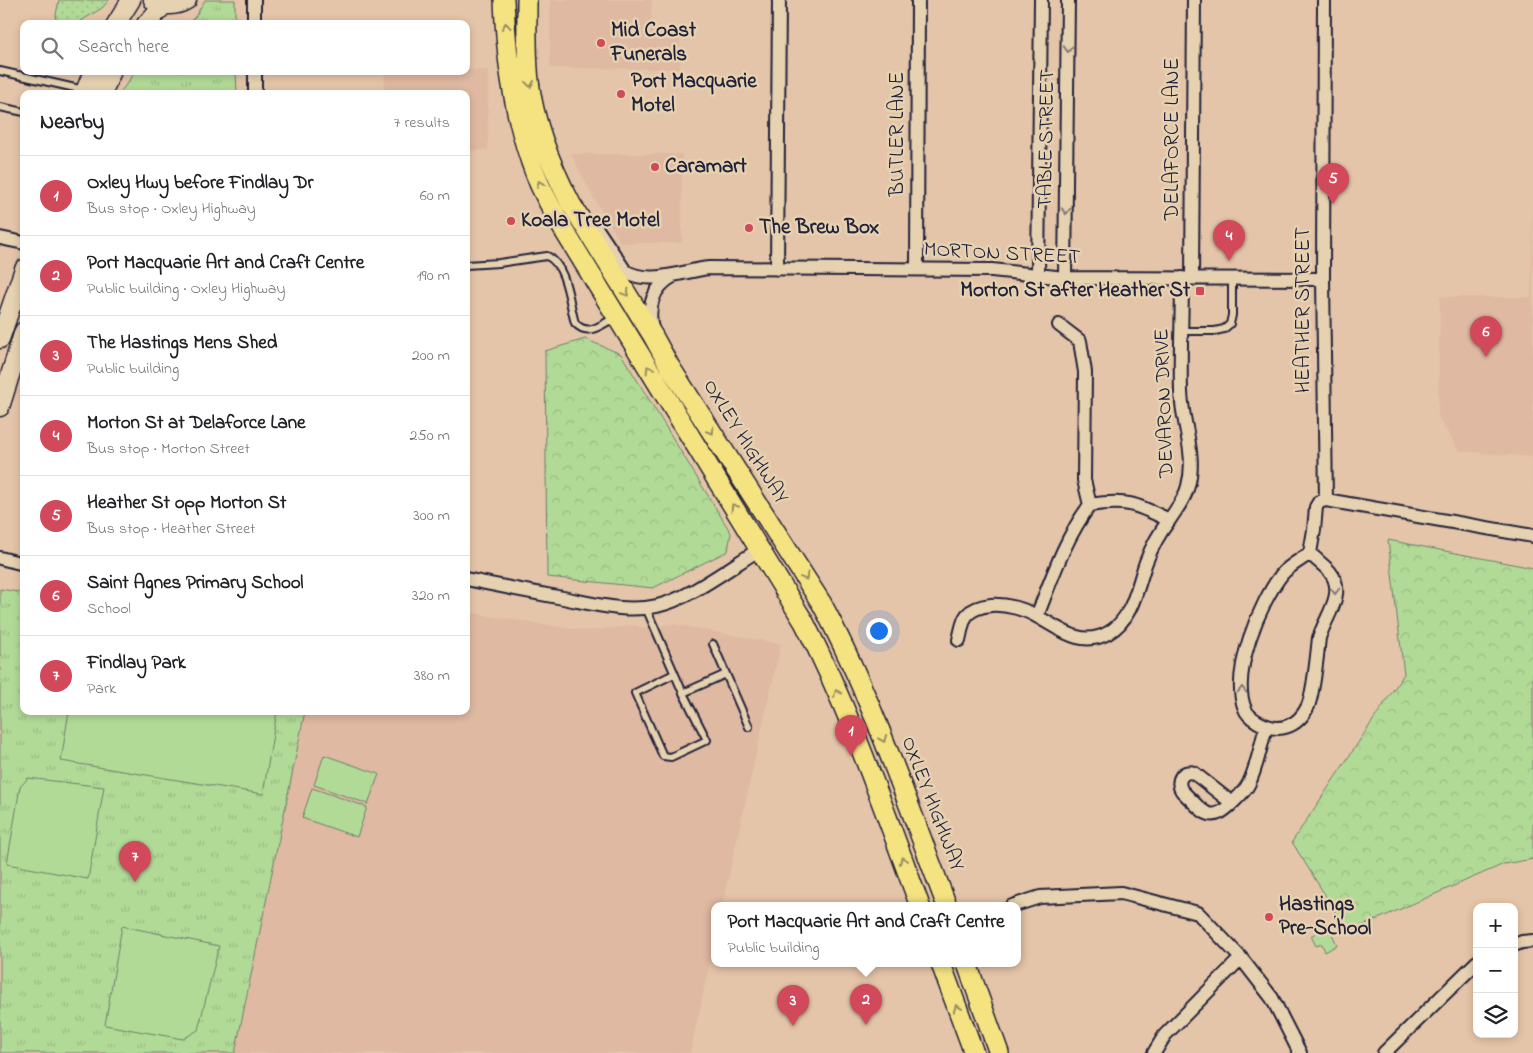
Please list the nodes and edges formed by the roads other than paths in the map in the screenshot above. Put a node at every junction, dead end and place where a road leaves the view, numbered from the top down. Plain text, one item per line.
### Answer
1 (131, 0) edge
2 (187, 0) edge
3 (254, 0) edge
4 (504, 0) edge
5 (527, 0) edge
6 (779, 0) edge
7 (918, 0) edge
8 (1041, 0) edge
9 (1068, 0) edge
10 (1194, 0) edge
11 (1324, 0) edge
12 (159, 2) edge
13 (118, 20) edge
14 (148, 20) edge
15 (254, 20) edge
16 (0, 71) edge
17 (92, 75) edge
18 (108, 75) edge
19 (255, 75) edge
20 (78, 90) edge
21 (90, 90) edge
22 (93, 90) edge
23 (255, 90) edge
24 (0, 107) edge
25 (20, 111) edge
26 (584, 224) junction
27 (0, 238) edge
28 (20, 242) edge
29 (470, 264) edge
30 (777, 268) junction
31 (918, 269) junction
32 (680, 273) junction
33 (1038, 275) junction
34 (1065, 278) junction
35 (1187, 278) junction
36 (1232, 278) junction
37 (1323, 279) junction
38 (20, 281) edge
39 (617, 316) junction
40 (1059, 325) dead end
41 (1182, 331) junction
42 (653, 336) junction
43 (0, 339) edge
44 (20, 344) edge
45 (0, 407) edge
46 (1326, 500) junction
47 (1090, 505) junction
48 (1169, 520) junction
49 (779, 536) junction
50 (1533, 536) edge
51 (760, 548) junction
52 (1310, 553) junction
53 (0, 558) edge
54 (20, 563) edge
55 (470, 580) edge
56 (646, 608) junction
57 (1037, 616) junction
58 (958, 640) dead end
59 (713, 644) dead end
60 (674, 674) junction
61 (726, 674) junction
62 (683, 693) junction
63 (749, 727) dead end
64 (1266, 727) junction
65 (1232, 803) dead end
66 (919, 902) edge
67 (944, 902) edge
68 (1021, 903) edge
69 (1533, 941) edge
70 (1518, 944) edge
71 (1241, 958) junction
72 (1473, 966) edge
73 (942, 967) edge
74 (968, 967) edge
75 (974, 1053) edge
76 (999, 1053) edge
77 (1154, 1053) edge
78 (1300, 1053) edge
79 (1384, 1053) edge

1 - 13 main road
2 - 12 main road
3 - 15 street
39 -> 4 main road, OXLEY HIGHWAY
5 -> 26 main road, OXLEY HIGHWAY
6 - 30 street
7 - 31 street, BUTLER LANE
8 - 33 street, TABLE STREET
9 -> 34 street, TABLE STREET
10 - 35 street, DELAFORCE LANE
11 - 37 street, HEATHER STREET
12 - 14 main road
16 - 20 lane
17 - 21 main road
18 - 22 main road
19 - 23 street
24 - 25 lane
26 - 32 street, MORTON STREET
26 -> 42 main road, OXLEY HIGHWAY
27 - 28 street
29 - 39 lane
30 - 31 street, MORTON STREET
30 - 32 street, MORTON STREET
31 - 33 street, MORTON STREET
32 - 42 street, MORTON STREET
33 - 34 street, MORTON STREET
34 - 35 street, MORTON STREET
35 - 36 street, MORTON STREET
35 - 41 street, DEVARON DRIVE
36 - 37 street, MORTON STREET
36 - 41 lane
37 - 46 street, HEATHER STREET
38 - 43 main road
51 -> 39 main road, OXLEY HIGHWAY
40 - 47 street
41 - 48 street, DEVARON DRIVE
42 -> 49 main road, OXLEY HIGHWAY
44 - 45 main road
46 - 50 street
46 - 52 street
47 - 48 street, DEVARON DRIVE
47 - 57 street
48 - 57 street, DEVARON DRIVE
49 - 51 main road
49 -> 67 main road, OXLEY HIGHWAY
51 - 56 street
66 -> 51 main road, OXLEY HIGHWAY
64 -> 52 street
52 -> 64 street
53 - 54 street
55 - 56 street
56 - 60 lane
57 - 58 street, DEVARON DRIVE
59 - 61 lane
60 - 62 lane
60 - 62 lane
61 - 62 lane
61 - 63 lane
64 - 65 street
68 - 71 street
69 - 70 street
71 - 77 street
71 - 78 street
72 - 79 street
75 -> 73 main road
74 - 76 main road

